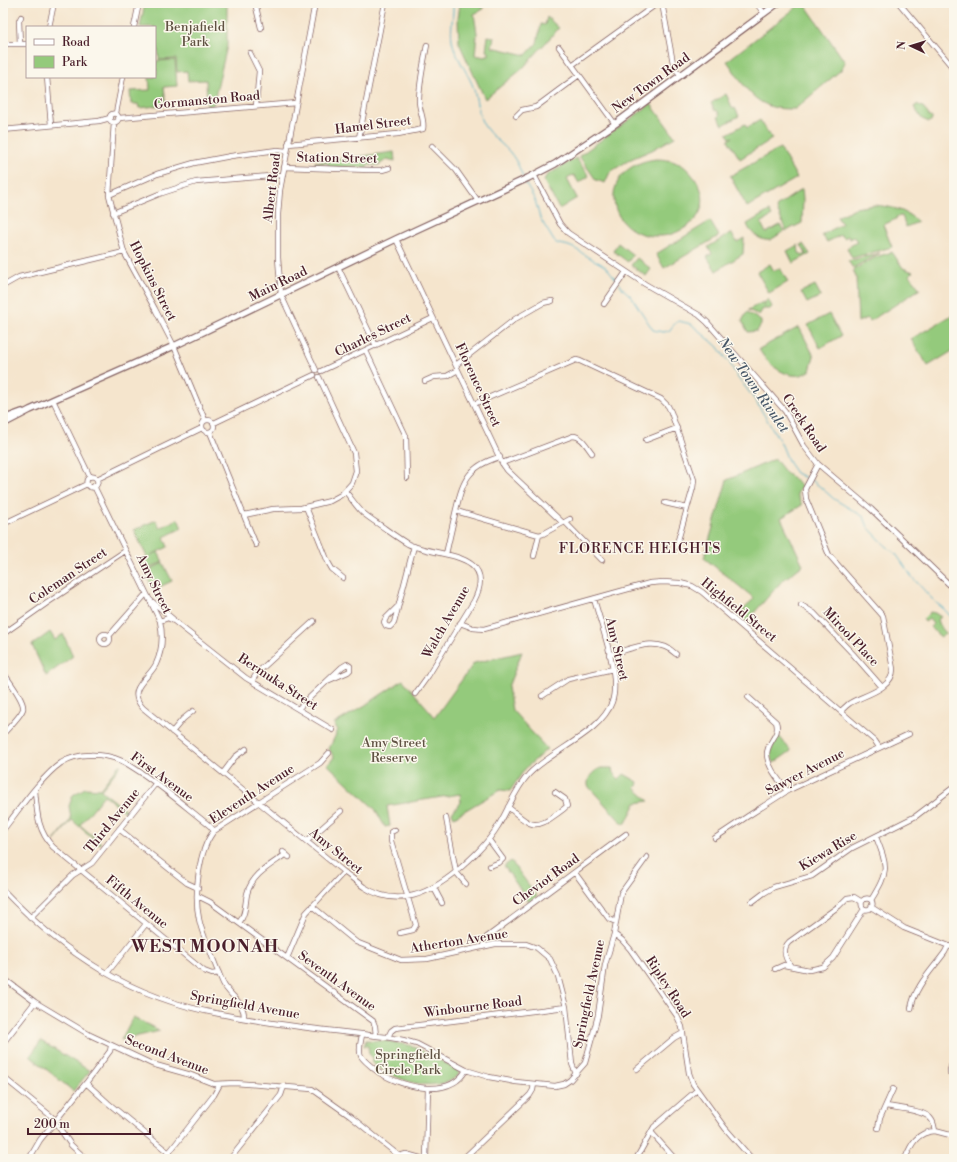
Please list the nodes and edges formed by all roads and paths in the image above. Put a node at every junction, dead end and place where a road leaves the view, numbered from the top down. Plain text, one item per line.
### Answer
1 (54, 3) edge
2 (138, 3) edge
3 (255, 3) edge
4 (316, 3) edge
5 (385, 3) edge
6 (658, 3) edge
7 (662, 3) edge
8 (756, 3) edge
9 (778, 3) edge
10 (900, 3) edge
11 (764, 13) junction
12 (21, 17) dead end
13 (49, 26) edge
14 (134, 26) edge
15 (261, 28) dead end
16 (3, 44) edge
17 (20, 44) junction
18 (26, 44) edge
19 (427, 45) dead end
20 (559, 47) dead end
21 (250, 53) dead end
22 (572, 65) junction
23 (954, 69) edge
24 (579, 75) junction
25 (681, 75) junction
26 (47, 78) edge
27 (123, 78) edge
28 (296, 103) junction
29 (256, 106) junction
30 (116, 113) junction
31 (516, 116) dead end
32 (110, 118) junction
33 (119, 118) junction
34 (114, 122) junction
35 (615, 124) junction
36 (51, 125) junction
37 (3, 130) edge
38 (359, 138) junction
39 (288, 144) junction
40 (432, 146) dead end
41 (287, 151) junction
42 (284, 167) junction
43 (390, 168) dead end
44 (282, 175) junction
45 (531, 177) junction
46 (109, 195) junction
47 (478, 201) junction
48 (113, 213) junction
49 (396, 239) junction
50 (124, 252) junction
51 (338, 267) junction
52 (626, 272) junction
53 (3, 286) edge
54 (281, 295) junction
55 (552, 300) dead end
56 (604, 304) dead end
57 (433, 318) junction
58 (174, 346) junction
59 (376, 346) junction
60 (366, 350) junction
61 (456, 365) junction
62 (458, 370) junction
63 (319, 371) junction
64 (316, 376) junction
65 (425, 381) dead end
66 (53, 400) junction
67 (474, 404) junction
68 (4, 420) edge
69 (205, 420) junction
70 (214, 423) junction
71 (202, 428) junction
72 (677, 428) junction
73 (210, 432) junction
74 (646, 440) dead end
75 (592, 453) dead end
76 (500, 457) junction
77 (502, 463) junction
78 (818, 464) junction
79 (90, 477) junction
80 (407, 478) dead end
81 (97, 479) junction
82 (87, 484) junction
83 (94, 486) junction
84 (345, 491) junction
85 (665, 502) dead end
86 (306, 507) junction
87 (687, 508) junction
88 (456, 511) junction
89 (244, 515) junction
90 (570, 519) dead end
91 (564, 523) junction
92 (3, 524) edge
93 (539, 535) junction
94 (256, 545) dead end
95 (414, 546) junction
96 (676, 547) dead end
97 (125, 551) junction
98 (446, 554) junction
99 (534, 556) dead end
100 (602, 560) dead end
101 (343, 578) dead end
102 (954, 589) edge
103 (147, 596) junction
104 (594, 599) junction
105 (801, 605) dead end
106 (397, 607) dead end
107 (160, 621) junction
108 (174, 621) junction
109 (314, 621) dead end
110 (460, 623) junction
111 (3, 634) edge
112 (109, 636) dead end
113 (676, 654) dead end
114 (609, 655) junction
115 (613, 669) junction
116 (3, 672) edge
117 (252, 681) junction
118 (327, 681) junction
119 (882, 687) junction
120 (415, 694) dead end
121 (542, 696) dead end
122 (748, 697) dead end
123 (193, 710) dead end
124 (298, 710) junction
125 (841, 711) junction
126 (333, 730) dead end
127 (172, 732) junction
128 (3, 734) edge
129 (909, 734) dead end
130 (879, 747) junction
131 (246, 749) dead end
132 (329, 754) dead end
133 (223, 773) junction
134 (156, 783) junction
135 (954, 787) edge
136 (35, 790) junction
137 (787, 791) junction
138 (555, 792) dead end
139 (259, 802) junction
140 (567, 806) junction
141 (508, 807) junction
142 (341, 810) dead end
143 (570, 810) dead end
144 (446, 818) dead end
145 (119, 829) junction
146 (3, 830) edge
147 (396, 830) dead end
148 (214, 831) junction
149 (626, 834) dead end
150 (876, 837) junction
151 (715, 838) dead end
152 (307, 840) junction
153 (489, 840) junction
154 (286, 854) dead end
155 (646, 857) dead end
156 (490, 866) dead end
157 (82, 870) junction
158 (344, 872) junction
159 (456, 872) junction
160 (575, 873) junction
161 (466, 884) dead end
162 (198, 888) junction
163 (434, 888) junction
164 (3, 890) edge
165 (198, 896) junction
166 (408, 897) junction
167 (870, 900) junction
168 (442, 902) dead end
169 (752, 902) dead end
170 (862, 902) junction
171 (312, 906) junction
172 (871, 907) junction
173 (864, 909) junction
174 (30, 918) junction
175 (616, 922) junction
176 (239, 923) junction
177 (146, 924) junction
178 (400, 933) dead end
179 (614, 934) junction
180 (482, 946) junction
181 (948, 946) junction
182 (954, 948) edge
183 (287, 958) junction
184 (790, 966) junction
185 (775, 970) dead end
186 (106, 973) junction
187 (219, 973) junction
188 (3, 978) edge
189 (36, 1002) junction
190 (566, 1007) junction
191 (911, 1009) dead end
192 (244, 1018) junction
193 (683, 1033) junction
194 (362, 1035) junction
195 (376, 1036) junction
196 (388, 1037) junction
197 (3, 1043) edge
198 (111, 1046) junction
199 (954, 1058) edge
200 (637, 1069) dead end
201 (466, 1070) junction
202 (576, 1074) junction
203 (953, 1075) edge
204 (3, 1076) edge
205 (86, 1083) junction
206 (220, 1084) junction
207 (534, 1084) junction
208 (284, 1086) junction
209 (428, 1088) junction
210 (893, 1089) dead end
211 (697, 1090) junction
212 (886, 1106) junction
213 (55, 1121) junction
214 (878, 1128) dead end
215 (935, 1131) junction
216 (651, 1132) junction
217 (954, 1136) edge
218 (169, 1153) junction
219 (401, 1158) edge
220 (29, 1159) edge
221 (86, 1159) edge
222 (164, 1159) edge
223 (230, 1159) edge
224 (425, 1159) edge
225 (463, 1159) edge
226 (636, 1159) edge
227 (675, 1159) edge
228 (752, 1159) edge
229 (905, 1159) edge

1 - 13 street
2 - 14 street
3 - 15 street
4 - 28 street, Albert Road
5 - 38 street
6 - 22 street
7 - 25 street
8 - 11 street
9 - 11 main road, New Town Road
10 - 23 street
11 - 25 main road, New Town Road
12 - 17 street
16 - 17 street
17 - 18 street
19 - 38 street, Hamel Street
20 - 22 street
21 - 29 street
22 - 24 street
24 - 31 street
24 - 35 street
25 - 35 main road, New Town Road
26 - 36 street
27 - 30 street
28 - 29 street, Gormanston Road
28 - 39 street, Albert Road
29 - 33 street, Gormanston Road
30 - 32 street
30 - 33 street
32 - 34 street
32 - 36 street
33 - 34 street
34 - 46 street, Hopkins Street
35 - 45 main road, New Town Road
36 - 37 street
38 - 39 street, Hamel Street
39 - 41 street, Albert Road
40 - 47 street
41 - 42 street, Albert Road
41 - 46 street
42 - 43 street, Station Street
42 - 44 street, Albert Road
44 - 48 street, Station Street
44 - 54 street, Albert Road
45 - 47 main road, Main Road
45 - 52 street, Creek Road
46 - 48 street, Hopkins Street
47 - 49 main road, Main Road
48 - 50 street, Hopkins Street
49 - 51 main road, Main Road
49 - 57 street, Florence Street
50 - 53 street
50 - 58 street, Hopkins Street
51 - 54 main road, Main Road
51 - 59 street
52 - 56 street
52 - 78 street, Creek Road
54 - 58 main road, Main Road
54 - 63 street, Albert Road
55 - 61 street
57 - 59 street, Charles Street
57 - 61 street, Florence Street
58 - 66 main road, Main Road
58 - 69 street, Hopkins Street
59 - 60 street, Charles Street
60 - 63 street, Charles Street
60 - 80 street
61 - 62 street, Florence Street
62 - 65 street
62 - 67 street, Florence Street
63 - 64 street
64 - 70 street
64 - 84 street
66 - 68 main road, Main Road
66 - 79 street
67 - 72 street
67 - 76 street, Florence Street
69 - 70 street
69 - 71 street
70 - 73 street
71 - 73 street
71 - 81 street
72 - 74 street
72 - 87 street
73 - 89 street
75 - 77 street
76 - 77 street, Florence Street
76 - 88 street
77 - 91 street, Florence Street
78 - 102 street, Creek Road
78 - 119 street
79 - 81 street
79 - 82 street
81 - 83 street
82 - 83 street
82 - 92 street
83 - 97 street, Amy Street
84 - 86 street
84 - 95 street, Walch Avenue
85 - 87 street
86 - 89 street
86 - 101 street
87 - 96 street
88 - 93 street
88 - 98 street
89 - 94 street
90 - 91 street
91 - 93 street
91 - 100 street, Florence Street
93 - 99 street
95 - 98 street, Walch Avenue
95 - 106 street
97 - 103 street, Amy Street
97 - 111 street, Coleman Street
98 - 110 street, Walch Avenue
103 - 107 street, Amy Street
103 - 108 street, Bermuka Street
103 - 112 street
104 - 110 street, Highfield Street
104 - 114 street, Amy Street
104 - 125 street, Highfield Street
105 - 119 street, Mirool Place
107 - 108 street
107 - 127 street, Amy Street
108 - 117 street, Bermuka Street
109 - 117 street
110 - 120 street, Walch Avenue
113 - 114 street
114 - 115 street, Amy Street
115 - 121 street
115 - 141 street, Amy Street
116 - 128 street
117 - 124 street, Bermuka Street
118 - 118 street
118 - 124 street
119 - 125 street
122 - 137 street
123 - 127 street
124 - 126 street, Bermuka Street
125 - 130 street, Highfield Street
127 - 133 street, Amy Street
129 - 130 street, Sawyer Avenue
130 - 137 street, Sawyer Avenue
131 - 133 street
132 - 139 street, Eleventh Avenue
133 - 139 street, Amy Street
134 - 136 street, First Avenue
134 - 145 street, Third Avenue
134 - 148 street, First Avenue
135 - 150 street, Kiewa Rise
136 - 146 street, First Avenue
136 - 157 street, Fifth Avenue
137 - 151 street, Sawyer Avenue
138 - 140 street
139 - 148 street, Eleventh Avenue
139 - 152 street, Amy Street
140 - 141 street
140 - 143 street
141 - 153 street, Amy Street
142 - 152 street
144 - 159 street
145 - 157 street, Third Avenue
145 - 162 street
147 - 166 street
148 - 162 street, Eleventh Avenue
149 - 160 street, Cheviot Road
150 - 167 street
150 - 169 street, Kiewa Rise
152 - 158 street, Amy Street
153 - 156 street
153 - 159 street, Amy Street
154 - 176 street
155 - 175 street, Springfield Avenue
157 - 174 street, Third Avenue
157 - 177 street, Fifth Avenue
158 - 166 street, Amy Street
158 - 171 street
159 - 161 street
159 - 163 street, Amy Street
160 - 175 street
160 - 180 street, Cheviot Road
162 - 165 street, Eleventh Avenue
163 - 166 street, Amy Street
163 - 168 street
164 - 174 street, Springfield Avenue
165 - 176 street, Seventh Avenue
165 - 187 street, Eleventh Avenue
166 - 178 street
167 - 170 street
167 - 172 street
170 - 173 street
170 - 184 street
171 - 180 street, Atherton Avenue
171 - 183 street
172 - 173 street
172 - 181 street
173 - 184 street
174 - 186 street, Springfield Avenue
175 - 179 street, Springfield Avenue
176 - 183 street, Seventh Avenue
177 - 186 street
177 - 187 street, Fifth Avenue
179 - 193 street, Ripley Road
179 - 202 street, Springfield Avenue
180 - 190 street, Atherton Avenue
181 - 182 street
181 - 191 street
183 - 195 street, Seventh Avenue
184 - 185 street
186 - 192 street, Springfield Avenue
187 - 192 street, Eleventh Avenue
188 - 189 street, Second Avenue
189 - 197 street
189 - 198 street, Second Avenue
190 - 196 street, Winbourne Road
190 - 202 street, Atherton Avenue
192 - 194 street, Springfield Avenue
193 - 200 street
193 - 211 street, Ripley Road
194 - 195 street, Springfield Avenue
194 - 209 street
195 - 196 street, Springfield Avenue
196 - 201 street, Springfield Avenue
198 - 205 street
198 - 206 street, Second Avenue
199 - 203 street
201 - 207 street, Springfield Avenue
201 - 209 street
202 - 207 street, Springfield Avenue
204 - 213 street
205 - 213 street
205 - 218 street
206 - 208 street, Second Avenue
206 - 218 street
207 - 225 street
208 - 219 street, Second Avenue
208 - 223 street
209 - 224 street
210 - 212 street
211 - 216 street
211 - 228 street, Ripley Road
212 - 214 street
212 - 215 street
213 - 220 street
213 - 221 street
215 - 217 street
215 - 229 street
216 - 226 street
216 - 227 street
218 - 222 street
219 - 224 street

